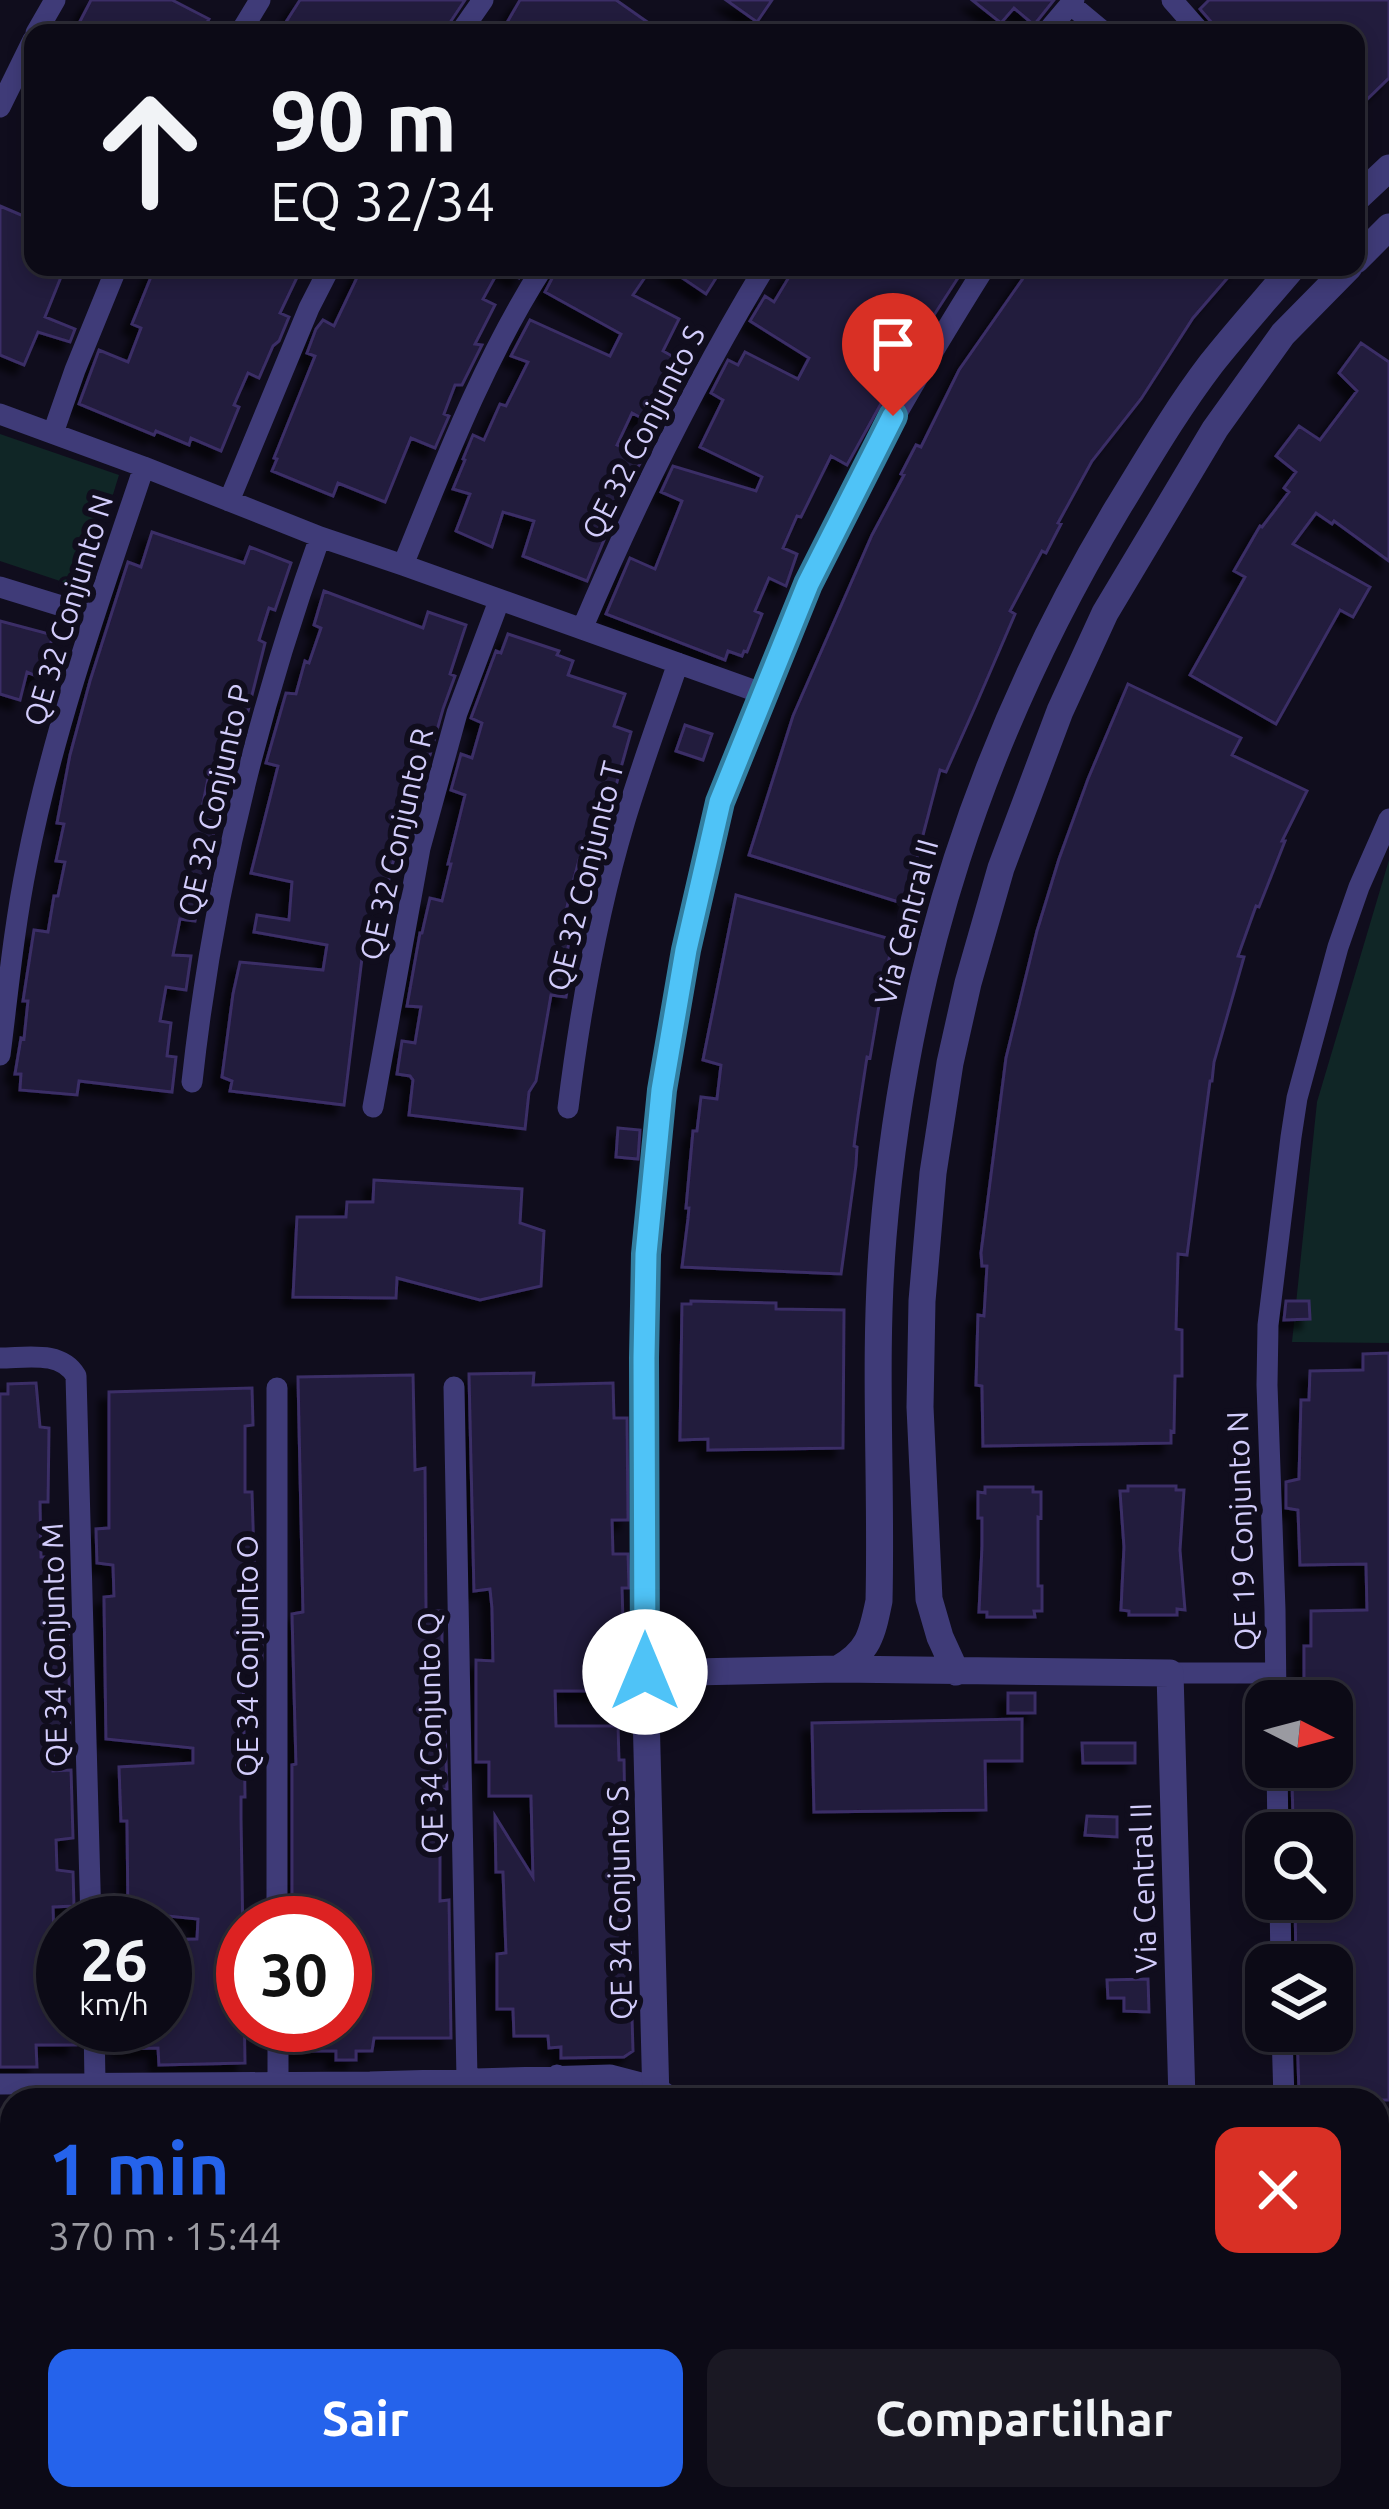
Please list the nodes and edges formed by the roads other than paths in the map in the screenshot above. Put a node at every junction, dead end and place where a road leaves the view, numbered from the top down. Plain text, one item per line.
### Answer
1 (1172, 0) edge
2 (1072, 2) edge
3 (1095, 24) edge
4 (1194, 24) edge
5 (24, 58) edge
6 (0, 107) edge
7 (1389, 168) edge
8 (1365, 191) edge
9 (1389, 227) edge
10 (1365, 249) edge
11 (113, 276) edge
12 (326, 276) edge
13 (537, 276) edge
14 (760, 276) edge
15 (979, 276) edge
16 (1286, 276) edge
17 (1338, 276) edge
18 (0, 414) edge
19 (53, 433) junction
20 (144, 466) junction
21 (229, 501) junction
22 (320, 538) junction
23 (403, 565) junction
24 (0, 587) edge
25 (499, 601) junction
26 (94, 616) junction
27 (582, 628) junction
28 (677, 663) junction
29 (764, 694) junction
30 (1389, 819) edge
31 (0, 1054) edge
32 (906, 1055) junction
33 (950, 1063) junction
34 (192, 1082) dead end
35 (373, 1107) dead end
36 (568, 1108) dead end
37 (0, 1358) edge
38 (454, 1387) dead end
39 (277, 1388) dead end
40 (838, 1669) junction
41 (645, 1672) junction
42 (956, 1672) junction
43 (1170, 1673) junction
44 (1275, 1673) junction
45 (1275, 1680) edge
46 (90, 1896) edge
47 (278, 1896) edge
48 (94, 2052) edge
49 (278, 2052) edge
50 (1282, 2052) edge
51 (557, 2075) junction
52 (467, 2079) junction
53 (95, 2082) junction
54 (278, 2082) junction
55 (0, 2084) edge
56 (158, 2088) edge
57 (219, 2088) edge
58 (339, 2088) edge
59 (394, 2088) edge
60 (558, 2088) edge
61 (642, 2088) edge
62 (662, 2088) edge
63 (1182, 2088) edge
64 (1283, 2088) edge

1 - 4 street
2 - 3 street
5 - 6 street
7 - 8 street
9 - 10 street
11 - 19 street
12 - 21 street
13 - 23 street
14 - 27 street, QE 32 Conjunto S
15 - 29 street, QE 34 Conjunto S
16 - 32 street, Via Central II
17 - 33 street
18 - 19 street
19 - 20 street
20 - 21 street
20 - 26 street, QE 32 Conjunto N
21 - 22 street
22 - 23 street
22 - 34 street, QE 32 Conjunto P
23 - 25 street
24 - 26 street
25 - 27 street
25 - 35 street, QE 32 Conjunto R
26 - 31 street, QE 32 Conjunto N
27 - 28 street
28 - 29 street
28 - 36 street, QE 32 Conjunto T
29 - 41 street, QE 34 Conjunto S
30 - 44 street, QE 19 Conjunto N
32 - 33 street
32 - 40 street, Via Central II
33 - 42 street
37 - 46 street, QE 34 Conjunto M
38 - 52 street, QE 34 Conjunto Q
39 - 47 street, QE 34 Conjunto O
40 - 41 street
40 - 42 street
41 - 62 street, QE 34 Conjunto S
42 - 43 street
43 - 44 street
43 - 63 street, Via Central II
44 - 45 street, QE 19 Conjunto N
48 - 53 street
49 - 54 street
50 - 64 street
51 - 52 street
51 - 60 street
51 - 61 street
52 - 59 street
53 - 55 street
53 - 56 street
54 - 57 street
54 - 58 street

